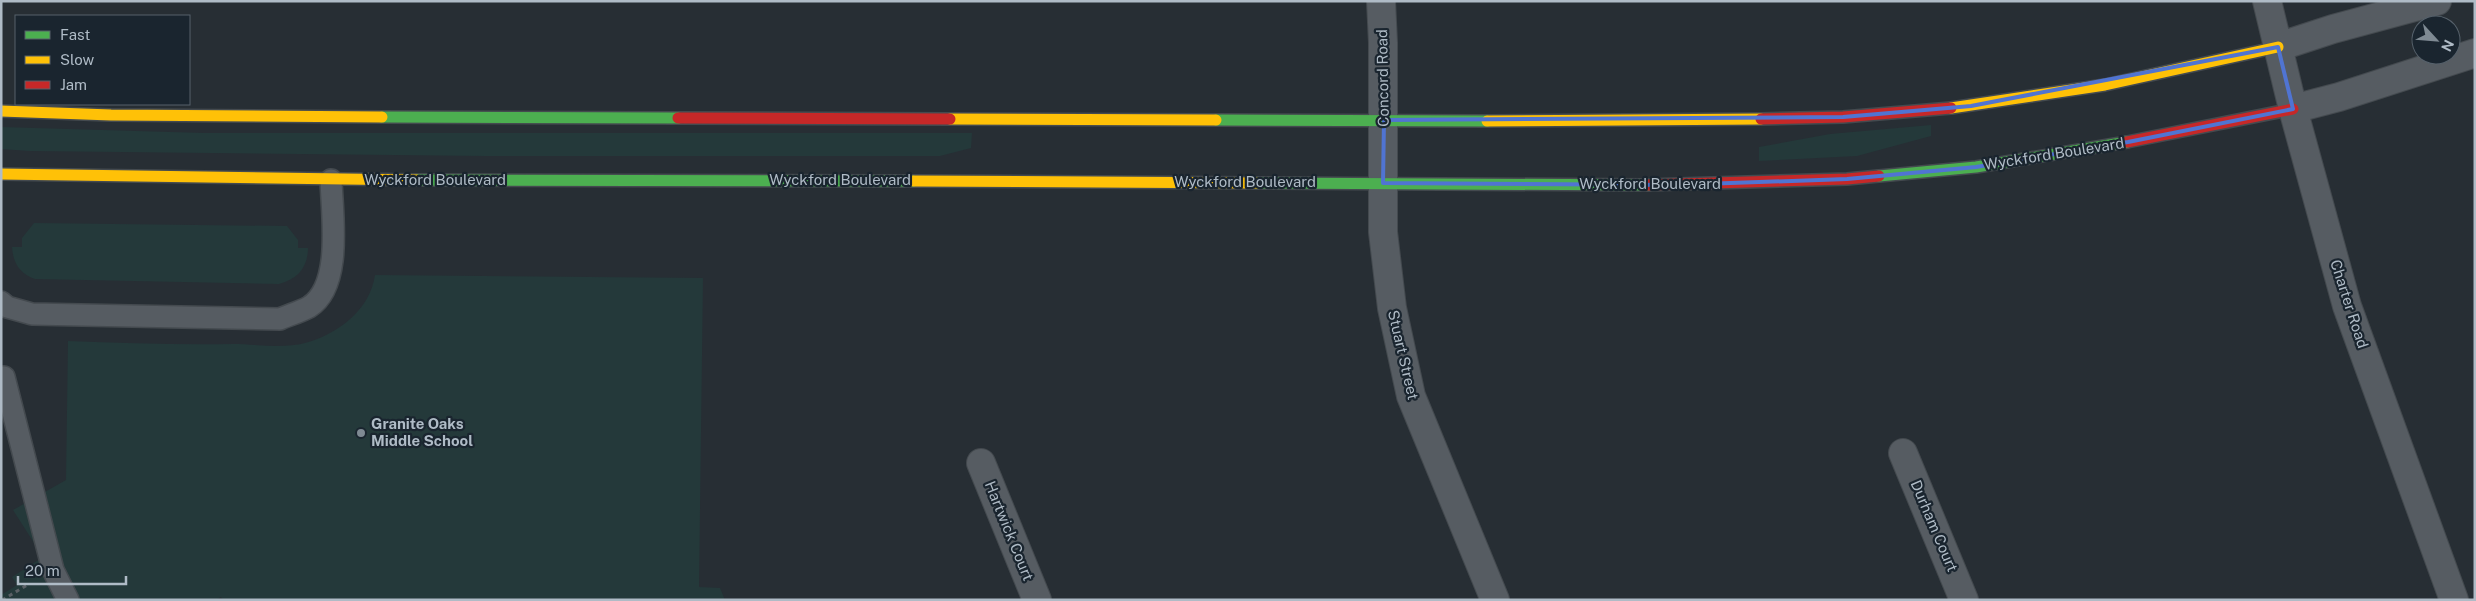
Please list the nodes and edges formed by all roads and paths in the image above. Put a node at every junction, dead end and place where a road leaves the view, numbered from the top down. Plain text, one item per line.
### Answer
1 (1380, 1) edge
2 (2267, 1) edge
3 (2437, 1) edge
4 (2278, 46) junction
5 (2475, 53) edge
6 (2293, 109) junction
7 (1, 111) edge
8 (1384, 120) junction
9 (1383, 154) joint
10 (1, 174) edge
11 (331, 180) junction
12 (1383, 183) junction
13 (1, 302) edge
14 (4, 377) dead end
15 (1903, 453) dead end
16 (981, 463) dead end
17 (68, 600) edge
18 (1037, 600) edge
19 (1495, 600) edge
20 (1964, 600) edge
21 (2454, 600) edge

1 - 8 street, Concord Road
2 - 4 street, Charter Road
3 - 4 street
4 - 6 street, Charter Road
4 - 8 street
5 - 6 street, Wyckford Boulevard
6 - 12 street, Wyckford Boulevard
6 - 21 street, Charter Road
7 - 8 street
8 - 9 street, Concord Road
9 - 12 street, Stuart Street
10 - 11 street, Wyckford Boulevard
11 - 12 street, Wyckford Boulevard
11 - 13 lane
12 - 19 street, Stuart Street
14 - 17 lane
15 - 20 street, Durham Court
16 - 18 street, Hartwick Court

